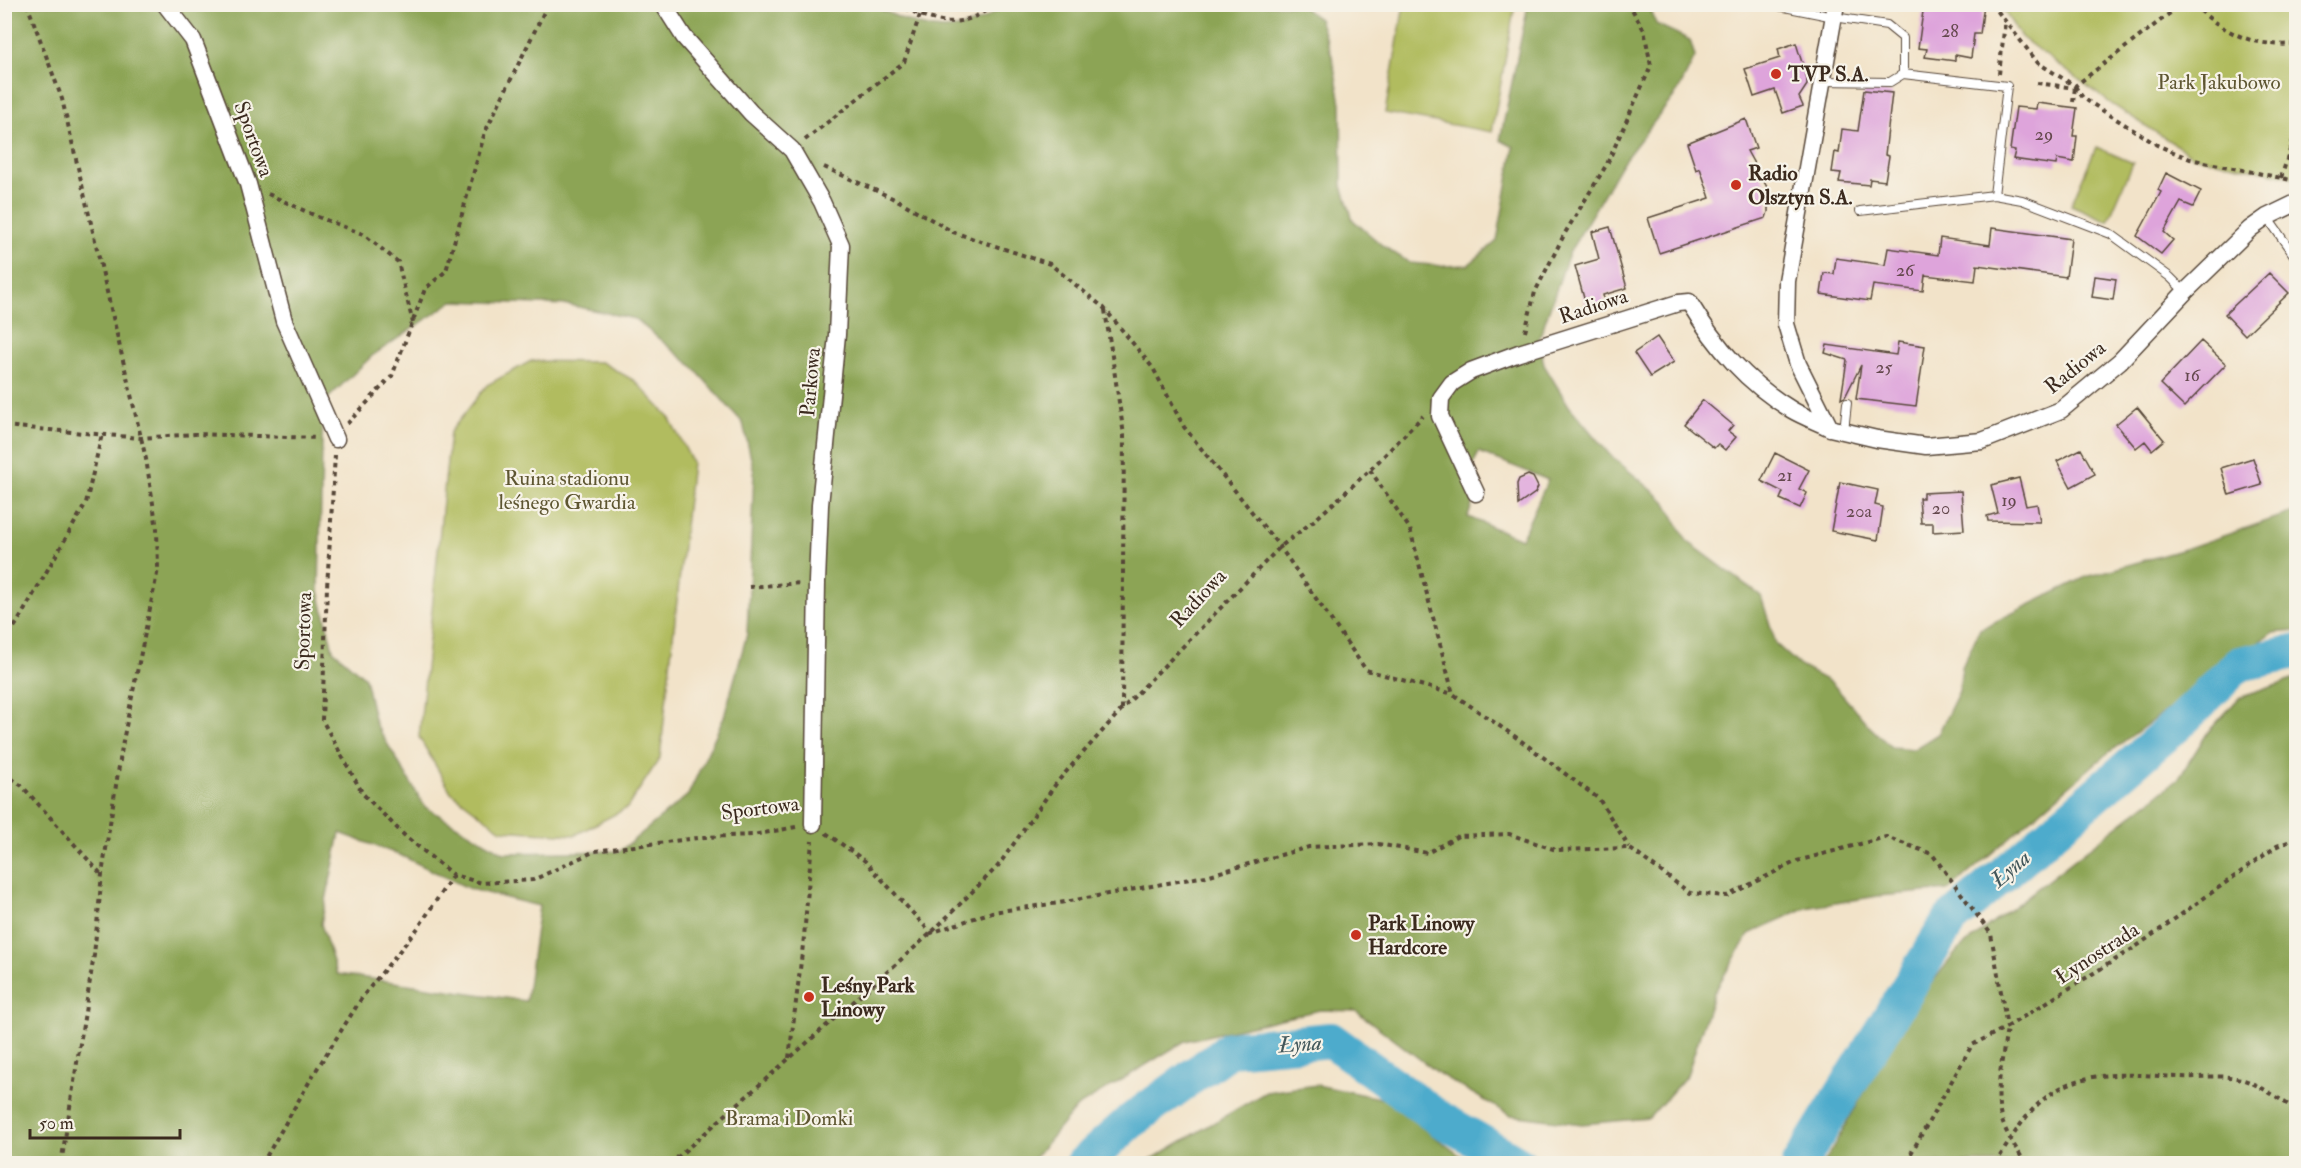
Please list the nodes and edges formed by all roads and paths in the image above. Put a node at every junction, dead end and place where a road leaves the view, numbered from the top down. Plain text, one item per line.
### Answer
1 (27, 4) edge
2 (165, 4) edge
3 (548, 4) edge
4 (663, 4) edge
5 (897, 4) edge
6 (995, 4) edge
7 (1629, 4) edge
8 (1769, 4) edge
9 (1992, 4) edge
10 (2182, 4) edge
11 (2194, 4) edge
12 (1835, 11) edge
13 (920, 15) junction
14 (2005, 21) junction
15 (2296, 44) edge
16 (1903, 74) junction
17 (1998, 76) dead end
18 (1823, 81) junction
19 (2037, 83) dead end
20 (2075, 87) junction
21 (2073, 102) dead end
22 (2296, 130) edge
23 (792, 150) junction
24 (819, 165) dead end
25 (2281, 178) junction
26 (2296, 181) edge
27 (248, 184) junction
28 (1994, 195) junction
29 (2296, 203) edge
30 (1860, 211) dead end
31 (2267, 217) junction
32 (2296, 258) edge
33 (2185, 292) junction
34 (1104, 308) junction
35 (413, 324) junction
36 (1520, 353) junction
37 (1441, 398) junction
38 (1847, 403) dead end
39 (4, 426) edge
40 (1837, 429) junction
41 (102, 434) junction
42 (141, 438) junction
43 (336, 439) junction
44 (1370, 470) junction
45 (1476, 493) dead end
46 (1280, 548) junction
47 (817, 582) junction
48 (749, 587) dead end
49 (4, 642) edge
50 (1453, 694) junction
51 (1122, 710) junction
52 (4, 773) edge
53 (813, 824) junction
54 (2296, 840) edge
55 (1629, 848) junction
56 (102, 874) junction
57 (453, 875) junction
58 (931, 933) junction
59 (2007, 1027) junction
60 (788, 1058) junction
61 (2296, 1110) edge
62 (2010, 1140) junction
63 (61, 1164) edge
64 (262, 1164) edge
65 (670, 1164) edge
66 (1905, 1164) edge
67 (1995, 1164) edge
68 (2026, 1164) edge

1 - 42 path
2 - 27 street, Sportowa
3 - 35 path
4 - 23 street, Parkowa
5 - 13 path
6 - 13 path
7 - 36 path
8 - 12 lane
9 - 14 path
10 - 20 path
11 - 15 path
12 - 16 lane
12 - 18 street
13 - 23 path
14 - 17 path
14 - 20 path
16 - 18 lane
16 - 28 lane
18 - 40 street
19 - 20 path
20 - 21 path
20 - 25 path
22 - 25 path
23 - 47 street, Parkowa
24 - 34 path
25 - 26 path
27 - 35 path
27 - 43 street, Sportowa
28 - 30 lane
28 - 33 lane
29 - 31 street, Radiowa
31 - 32 lane
31 - 33 street, Radiowa
33 - 40 street, Radiowa
34 - 46 path
34 - 51 path
35 - 43 path
36 - 37 street, Radiowa
36 - 40 street, Radiowa
37 - 44 path, Radiowa
37 - 45 street
38 - 40 lane
39 - 41 path
41 - 42 path
41 - 49 path
42 - 43 path
42 - 56 path
43 - 57 path, Sportowa
44 - 46 path, Radiowa
44 - 50 path
46 - 50 path
46 - 51 path, Radiowa
47 - 48 path
47 - 53 street, Parkowa
50 - 55 path
51 - 58 path, Radiowa
52 - 56 path
53 - 57 path, Sportowa
53 - 58 path
53 - 60 path
54 - 59 path, Łynostrada
55 - 58 path
55 - 59 path
56 - 63 path
57 - 64 path
58 - 60 path, Radiowa
59 - 62 path
59 - 66 path, Łynostrada
60 - 65 path, Radiowa
61 - 62 path
62 - 67 path
62 - 68 path

